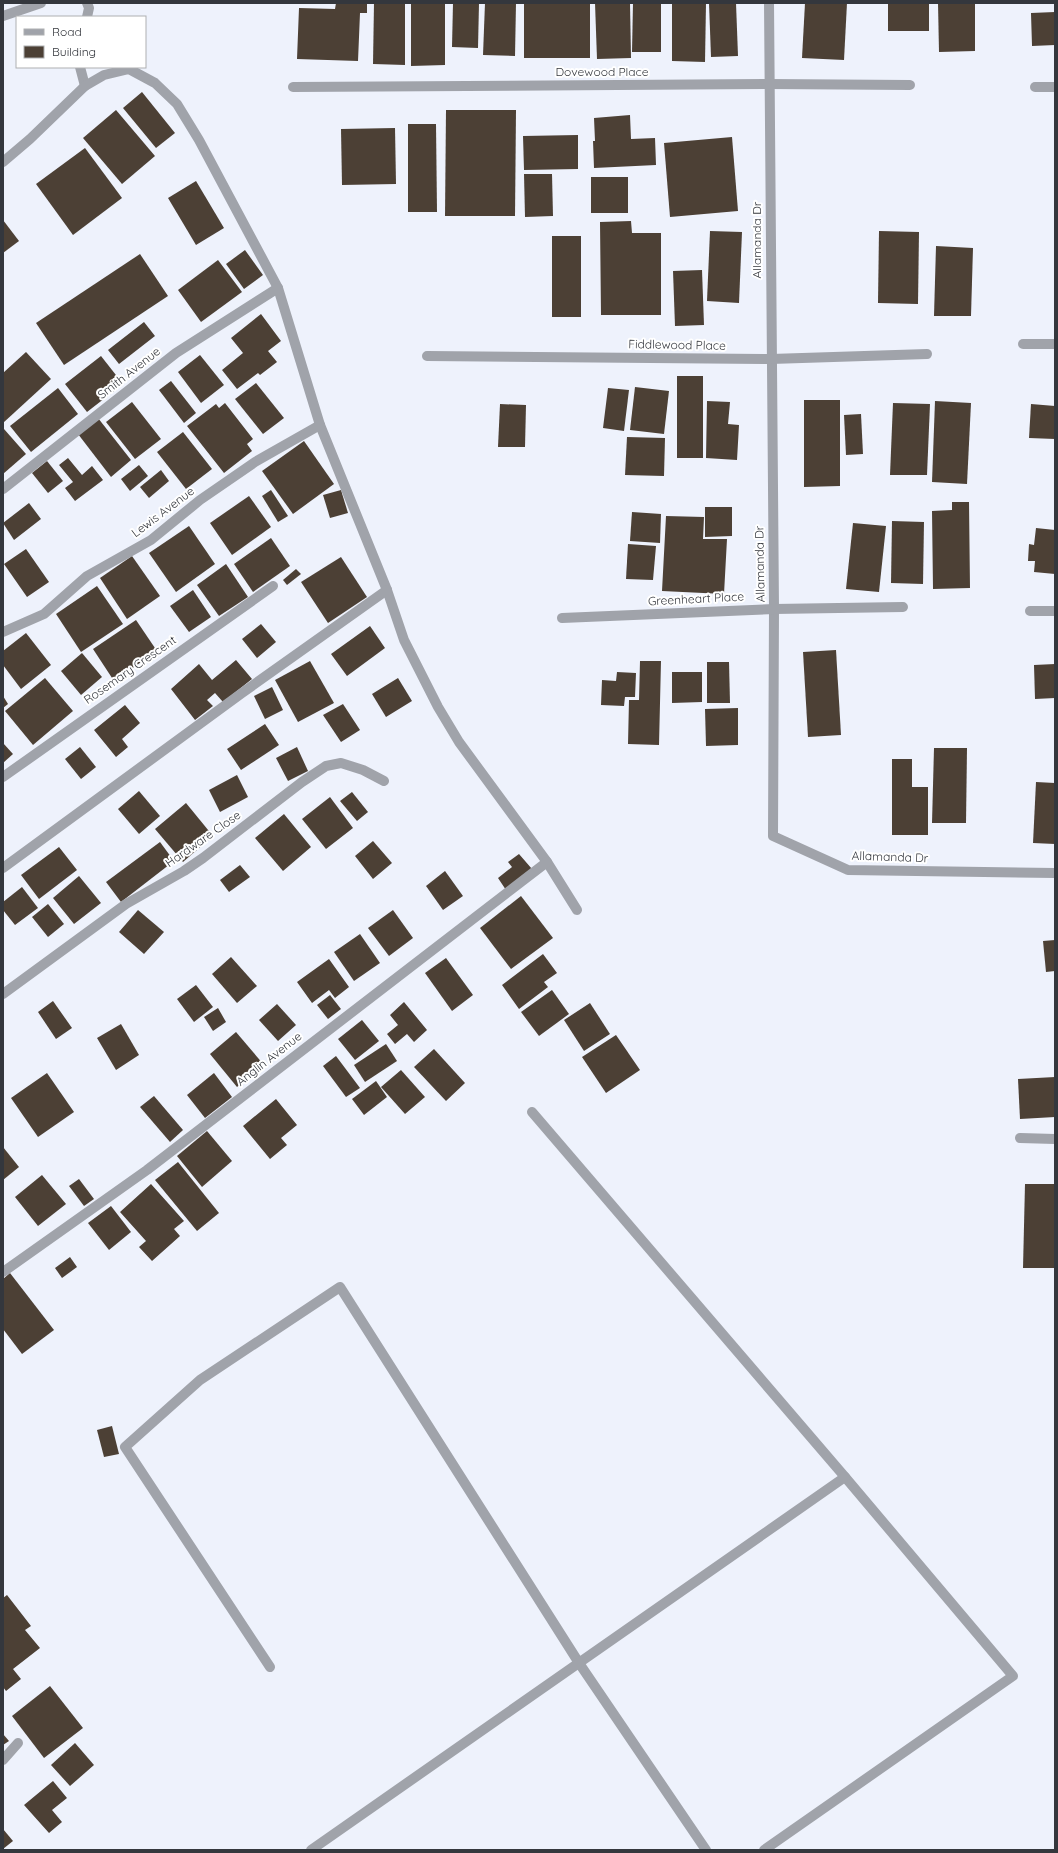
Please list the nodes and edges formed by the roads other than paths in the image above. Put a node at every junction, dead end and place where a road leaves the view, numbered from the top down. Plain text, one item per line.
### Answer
1 (40, 3) edge
2 (87, 3) edge
3 (768, 3) edge
4 (3, 16) edge
5 (87, 16) edge
6 (80, 68) edge
7 (769, 84) junction
8 (85, 86) junction
9 (910, 86) dead end
10 (293, 87) dead end
11 (1035, 87) dead end
12 (1055, 87) edge
13 (3, 162) edge
14 (278, 288) junction
15 (1023, 344) dead end
16 (1055, 344) edge
17 (927, 354) dead end
18 (428, 356) dead end
19 (770, 359) junction
20 (320, 425) junction
21 (3, 489) edge
22 (273, 586) dead end
23 (387, 590) junction
24 (903, 607) dead end
25 (774, 608) junction
26 (1030, 611) dead end
27 (1055, 611) edge
28 (562, 618) dead end
29 (3, 632) edge
30 (3, 777) edge
31 (384, 781) dead end
32 (547, 862) junction
33 (3, 868) edge
34 (1055, 873) edge
35 (577, 910) dead end
36 (3, 994) edge
37 (532, 1112) dead end
38 (1020, 1138) dead end
39 (1055, 1139) edge
40 (3, 1272) edge
41 (845, 1477) junction
42 (579, 1663) junction
43 (270, 1667) dead end
44 (18, 1743) dead end
45 (3, 1760) edge
46 (311, 1850) edge
47 (706, 1850) edge
48 (764, 1850) edge

1 - 4 street
2 - 5 street
3 - 7 street, Allamanda Dr
6 - 8 street
7 - 9 street, Dovewood Place
7 - 10 street, Dovewood Place
7 - 19 street, Allamanda Dr
8 - 13 street
8 - 14 street
11 - 12 street
14 - 20 street
14 - 21 street, Smith Avenue
15 - 16 street
17 - 19 street, Fiddlewood Place
18 - 19 street, Fiddlewood Place
19 - 25 street, Allamanda Dr
20 - 23 street
20 - 29 street, Lewis Avenue
22 - 30 street, Rosemary Crescent
23 - 32 street
23 - 33 street
24 - 25 street, Greenheart Place
25 - 28 street, Greenheart Place
25 - 34 street, Allamanda Dr
26 - 27 street
31 - 36 street, Hardware Close
32 - 35 street
32 - 40 street, Anglin Avenue
37 - 41 street
38 - 39 street
41 - 42 street
41 - 48 street
42 - 43 street
42 - 46 street
42 - 47 street
44 - 45 street

